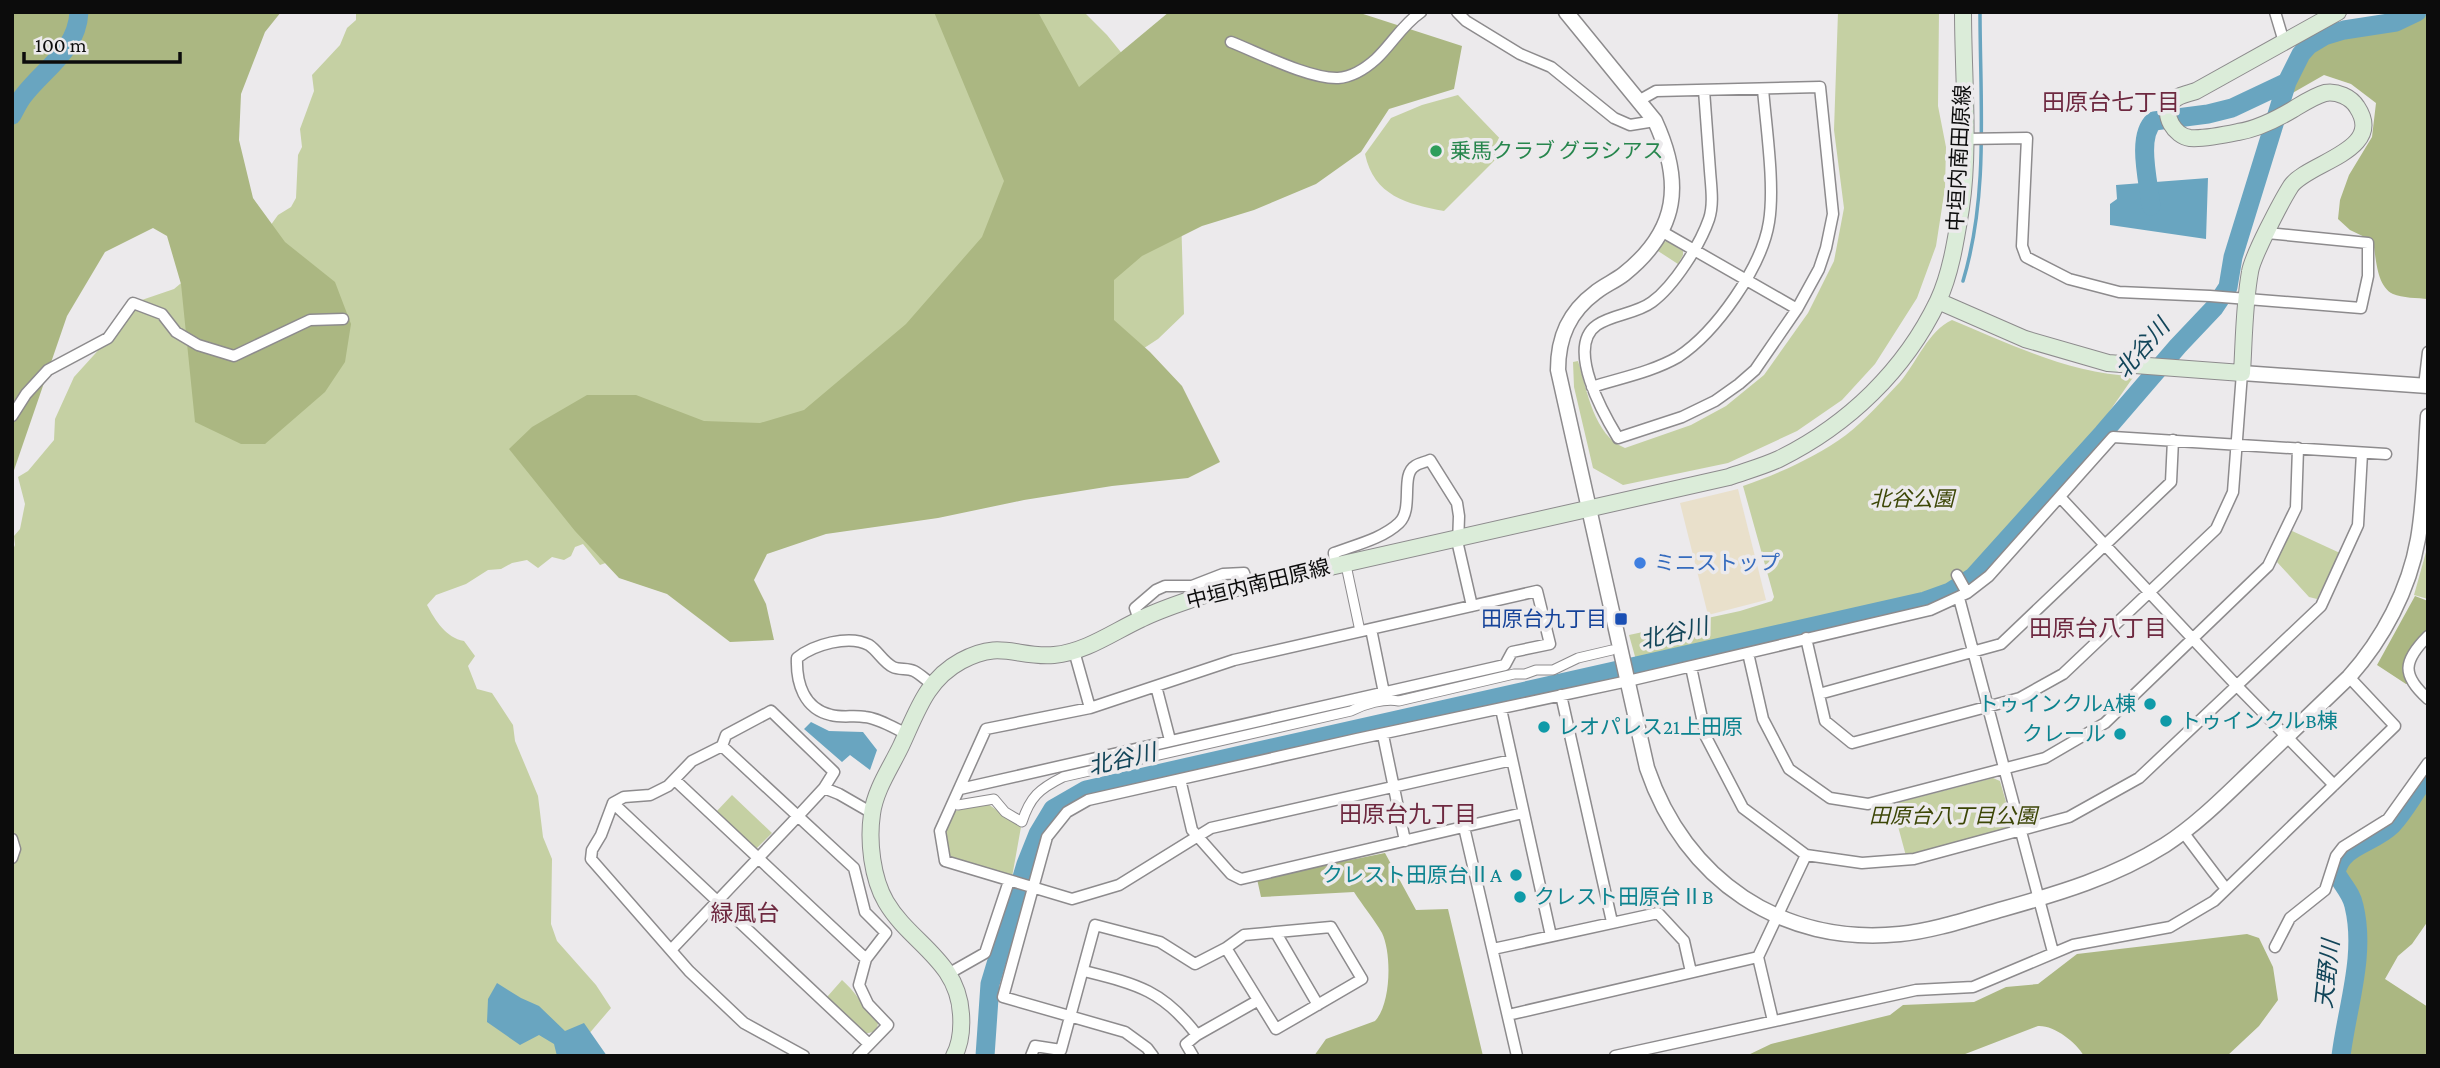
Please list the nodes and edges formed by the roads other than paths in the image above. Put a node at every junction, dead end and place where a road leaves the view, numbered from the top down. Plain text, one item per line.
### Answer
1 (1421, 12) edge
2 (1457, 12) edge
3 (1566, 12) edge
4 (1963, 12) edge
5 (2276, 12) edge
6 (2338, 12) edge
7 (1230, 42) dead end
8 (2284, 42) junction
9 (1763, 89) junction
10 (1704, 90) junction
11 (1640, 100) junction
12 (1655, 121) junction
13 (1964, 139) junction
14 (1661, 231) junction
15 (2267, 233) junction
16 (1694, 250) junction
17 (1746, 279) junction
18 (2240, 299) junction
19 (1938, 301) junction
20 (1797, 309) junction
21 (342, 318) dead end
22 (2428, 352) edge
23 (2242, 373) junction
24 (2426, 386) edge
25 (1592, 387) junction
26 (12, 416) edge
27 (2428, 416) edge
28 (2173, 440) junction
29 (2237, 444) junction
30 (2298, 448) junction
31 (2362, 453) junction
32 (2386, 454) dead end
33 (2060, 497) junction
34 (1588, 508) junction
35 (1382, 535) junction
36 (1457, 538) junction
37 (2105, 545) junction
38 (1390, 552) junction
39 (1341, 567) junction
40 (1957, 575) dead end
41 (2149, 593) junction
42 (1964, 594) junction
43 (1472, 606) junction
44 (1365, 630) junction
45 (2428, 636) edge
46 (1806, 638) junction
47 (2193, 638) junction
48 (1074, 651) junction
49 (1617, 653) junction
50 (1748, 653) junction
51 (1973, 653) junction
52 (1692, 667) junction
53 (2349, 677) junction
54 (1627, 678) junction
55 (932, 684) junction
56 (1156, 686) junction
57 (2237, 686) junction
58 (1384, 693) junction
59 (1819, 694) junction
60 (1561, 695) junction
61 (2428, 699) edge
62 (1987, 706) junction
63 (1090, 708) junction
64 (1501, 709) junction
65 (906, 734) junction
66 (1383, 735) junction
67 (2288, 736) junction
68 (1170, 740) junction
69 (722, 746) junction
70 (1512, 760) junction
71 (2428, 763) edge
72 (2004, 769) junction
73 (1180, 779) junction
74 (675, 780) junction
75 (2334, 785) junction
76 (1394, 786) junction
77 (824, 788) junction
78 (960, 789) junction
79 (613, 803) junction
80 (958, 805) dead end
81 (872, 813) junction
82 (1523, 813) junction
83 (799, 815) junction
84 (1464, 827) junction
85 (2021, 831) junction
86 (2183, 832) junction
87 (1196, 836) junction
88 (12, 839) edge
89 (1405, 841) junction
90 (1806, 855) junction
91 (12, 858) edge
92 (758, 858) junction
93 (1009, 881) junction
94 (1032, 888) junction
95 (2226, 889) junction
96 (2039, 899) junction
97 (717, 900) junction
98 (1776, 916) junction
99 (1612, 922) junction
100 (1276, 933) junction
101 (1551, 936) junction
102 (2275, 947) dead end
103 (1226, 948) junction
104 (1493, 949) junction
105 (671, 950) junction
106 (2053, 952) junction
107 (1758, 957) junction
108 (866, 959) junction
109 (1084, 971) junction
110 (1691, 972) junction
111 (948, 974) junction
112 (1257, 1001) junction
113 (1318, 1005) junction
114 (1508, 1015) junction
115 (1070, 1018) junction
116 (1773, 1021) junction
117 (1196, 1035) junction
118 (869, 1044) junction
119 (804, 1056) edge
120 (858, 1056) edge
121 (954, 1056) edge
122 (1031, 1056) edge
123 (1153, 1056) edge
124 (1193, 1056) edge
125 (1517, 1056) edge
126 (1615, 1056) edge

1 - 7 street
2 - 12 street
3 - 11 street
4 - 13 main road, 中垣内南田原線
5 - 8 street
6 - 8 main road
8 - 15 main road
9 - 10 street
9 - 17 street
9 - 20 street
10 - 11 street
10 - 16 street
11 - 12 street
12 - 14 street
13 - 18 street
13 - 19 main road, 中垣内南田原線
14 - 16 street
14 - 34 street
15 - 18 main road
15 - 18 street
16 - 17 street
16 - 25 street
17 - 20 street
17 - 25 street
18 - 23 main road
19 - 23 main road
19 - 34 main road, 中垣内南田原線
20 - 25 street
21 - 26 street
22 - 24 street
23 - 24 street
23 - 29 street
27 - 53 street
28 - 29 street
28 - 33 street
28 - 37 street
29 - 30 street
29 - 41 street
30 - 31 street
30 - 47 street
31 - 32 street
31 - 57 street
33 - 37 street
33 - 42 street
34 - 36 main road, 中垣内南田原線
34 - 49 street
35 - 36 street
35 - 38 street
35 - 39 street
36 - 38 main road, 中垣内南田原線
36 - 43 street
37 - 41 street
37 - 51 street
38 - 39 main road, 中垣内南田原線
39 - 44 street
39 - 48 main road, 中垣内南田原線
40 - 42 street
41 - 47 street
41 - 62 street
42 - 46 street
42 - 51 street
43 - 44 street
43 - 58 street
44 - 56 street
44 - 58 street
45 - 61 street
46 - 50 street
46 - 59 street
47 - 57 street
47 - 72 street
48 - 55 main road, 中垣内南田原線
48 - 63 street
49 - 54 street
49 - 80 street
50 - 52 street
50 - 72 street
51 - 59 street
51 - 62 street
52 - 54 street
52 - 90 street
53 - 67 street
53 - 75 street
54 - 60 street
54 - 98 street
55 - 65 main road, 中垣内南田原線
55 - 65 street
56 - 63 street
56 - 68 street
57 - 67 street
57 - 85 street
58 - 68 street
59 - 62 street
60 - 64 street
60 - 99 street
62 - 72 street
63 - 78 street
64 - 66 street
64 - 70 street
65 - 81 main road, 中垣内南田原線
66 - 73 street
66 - 76 street
67 - 75 street
67 - 86 street
68 - 78 street
69 - 74 street
69 - 77 street
69 - 83 street
70 - 76 street
70 - 82 street
71 - 102 street
72 - 85 street
73 - 87 street
73 - 94 street
74 - 79 street
74 - 92 street
75 - 95 street
76 - 87 street
76 - 89 street
77 - 81 street
77 - 83 street
78 - 93 street
79 - 97 street
79 - 105 street
81 - 111 main road, 中垣内南田原線
82 - 84 street
82 - 101 street
83 - 92 street
83 - 108 street
84 - 89 street
84 - 104 street
85 - 90 street
85 - 96 street
86 - 95 street
86 - 96 street
87 - 89 street
87 - 94 street
88 - 91 street
90 - 98 street
92 - 97 street
92 - 108 street
93 - 94 street
93 - 111 street
94 - 115 street
95 - 106 street
96 - 98 street
96 - 106 street
97 - 105 street
97 - 118 street
98 - 107 street
99 - 101 street
99 - 110 street
100 - 103 street
100 - 113 street
100 - 113 street
101 - 104 street
103 - 109 street
103 - 112 street
104 - 114 street
105 - 119 street
106 - 116 street
107 - 110 street
107 - 116 street
108 - 118 street
109 - 115 street
109 - 117 street
110 - 114 street
111 - 121 main road, 中垣内南田原線
112 - 113 street
112 - 117 street
114 - 125 street
115 - 122 street
115 - 123 street
116 - 126 street
117 - 124 street
118 - 120 street

